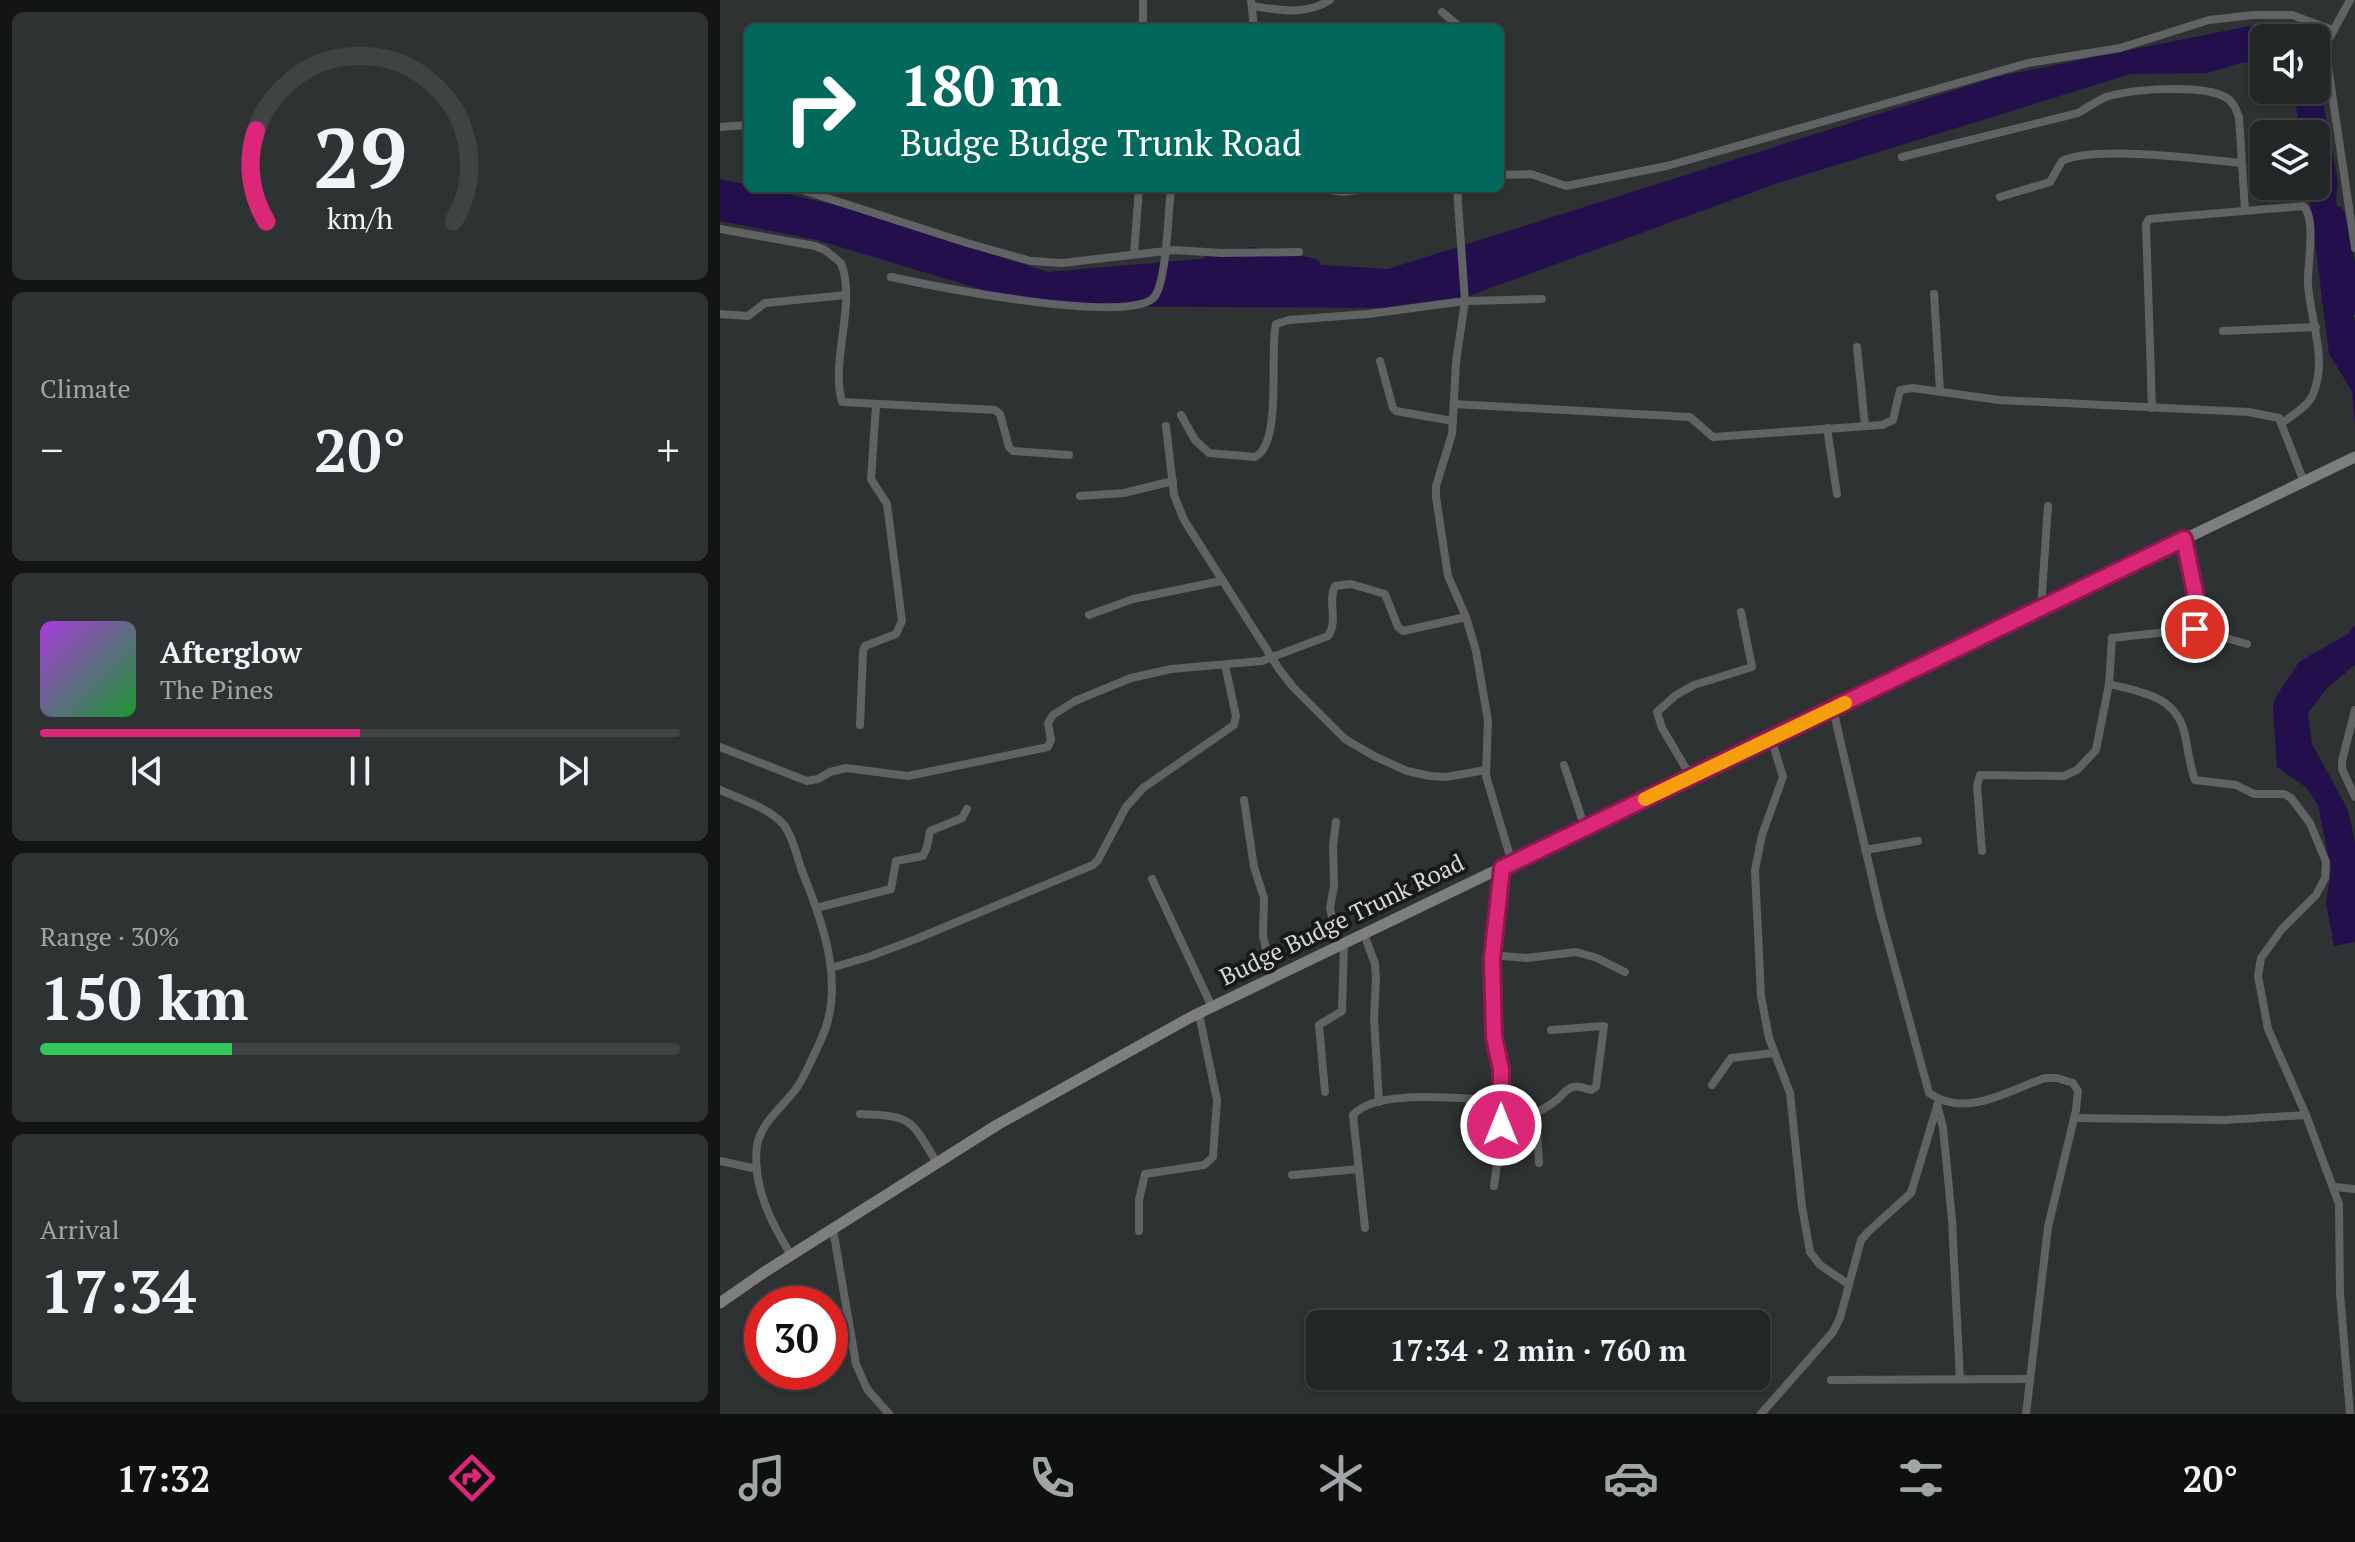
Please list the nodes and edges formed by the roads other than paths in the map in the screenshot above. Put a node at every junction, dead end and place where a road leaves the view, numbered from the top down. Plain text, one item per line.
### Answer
1 (1143, 0) edge
2 (1330, 0) edge
3 (2350, 0) edge
4 (1251, 3) edge
5 (1442, 12) dead end
6 (1143, 24) edge
7 (1254, 24) edge
8 (1456, 24) edge
9 (2333, 30) junction
10 (744, 125) edge
11 (720, 127) edge
12 (1902, 157) dead end
13 (2241, 163) junction
14 (1504, 175) edge
15 (808, 192) edge
16 (1139, 192) edge
17 (1171, 192) edge
18 (1457, 192) edge
19 (2000, 197) dead end
20 (2352, 200) edge
21 (2245, 210) junction
22 (720, 229) edge
23 (2355, 248) edge
24 (1299, 252) dead end
25 (1134, 254) junction
26 (1165, 254) junction
27 (891, 277) dead end
28 (1934, 294) dead end
29 (845, 295) junction
30 (1465, 298) junction
31 (1542, 299) dead end
32 (720, 314) edge
33 (2316, 327) junction
34 (2223, 331) dead end
35 (1857, 347) dead end
36 (1380, 361) dead end
37 (1940, 391) junction
38 (1454, 404) junction
39 (876, 406) junction
40 (2152, 408) junction
41 (1181, 415) dead end
42 (1453, 421) junction
43 (2282, 423) junction
44 (1166, 426) dead end
45 (1865, 426) junction
46 (1827, 428) junction
47 (1069, 455) dead end
48 (2355, 457) edge
49 (1173, 481) junction
50 (2304, 482) junction
51 (1837, 494) dead end
52 (1080, 496) dead end
53 (2048, 506) dead end
54 (2184, 539) junction
55 (1221, 581) junction
56 (2041, 608) junction
57 (1741, 612) dead end
58 (1089, 615) dead end
59 (1466, 617) junction
60 (2195, 629) junction
61 (2247, 644) dead end
62 (1271, 658) junction
63 (1225, 665) junction
64 (2109, 684) junction
65 (1833, 709) junction
66 (2355, 710) edge
67 (860, 725) dead end
68 (1771, 738) junction
69 (720, 747) edge
70 (1564, 765) dead end
71 (1486, 770) junction
72 (1691, 777) junction
73 (720, 790) edge
74 (2355, 797) edge
75 (1244, 800) dead end
76 (967, 809) dead end
77 (1336, 822) dead end
78 (1585, 828) junction
79 (1918, 841) dead end
80 (1865, 850) junction
81 (1982, 851) dead end
82 (1507, 866) junction
83 (1152, 879) dead end
84 (816, 908) junction
85 (1364, 934) junction
86 (1341, 945) junction
87 (1492, 955) junction
88 (831, 968) junction
89 (1625, 972) dead end
90 (1273, 978) junction
91 (1212, 1007) junction
92 (1199, 1014) junction
93 (1551, 1030) dead end
94 (1774, 1053) junction
95 (1712, 1085) dead end
96 (1325, 1092) dead end
97 (1500, 1100) junction
98 (1379, 1102) junction
99 (1938, 1102) junction
100 (1500, 1113) junction
101 (1536, 1113) junction
102 (860, 1114) dead end
103 (2306, 1115) junction
104 (2074, 1118) junction
105 (720, 1161) edge
106 (937, 1163) junction
107 (1539, 1163) dead end
108 (757, 1169) junction
109 (1359, 1169) junction
110 (1292, 1175) dead end
111 (1494, 1186) dead end
112 (2334, 1187) junction
113 (2355, 1189) edge
114 (1365, 1228) dead end
115 (833, 1229) junction
116 (1139, 1231) dead end
117 (791, 1255) junction
118 (1848, 1284) junction
119 (720, 1303) edge
120 (1960, 1379) junction
121 (2030, 1379) junction
122 (1831, 1380) dead end
123 (889, 1414) edge
124 (1761, 1414) edge
125 (2026, 1414) edge
126 (2350, 1414) edge

1 - 6 street
2 - 4 street
3 - 9 street
4 - 7 street
5 - 8 street
9 - 14 street
9 - 20 street
10 - 11 street
12 - 13 street
13 - 19 street
13 - 21 street
15 - 25 street
16 - 25 street
17 - 26 street
18 - 30 street
20 - 23 street
21 - 33 street
21 - 40 street
22 - 29 street
24 - 26 street
25 - 26 street
26 - 27 street
28 - 37 street
29 - 32 street
29 - 39 street
30 - 31 street
30 - 38 street
30 - 41 street
33 - 34 street
33 - 43 street
35 - 45 street
36 - 42 street
37 - 40 street
37 - 45 street
38 - 42 street
38 - 46 street
39 - 47 street
39 - 67 street
40 - 43 street
42 - 59 street
43 - 50 street
44 - 49 street
45 - 46 street
46 - 51 street
48 - 50 main road, Budge Budge Trunk Road
49 - 52 street
49 - 55 street
50 - 54 main road, Budge Budge Trunk Road
53 - 56 street
54 - 56 main road, Budge Budge Trunk Road
54 - 60 street
55 - 58 street
55 - 62 street
56 - 65 main road, Budge Budge Trunk Road
57 - 72 street
59 - 62 street
59 - 71 street
60 - 61 street
60 - 64 street
62 - 63 street
62 - 71 street
63 - 69 street
63 - 88 street
64 - 81 street
64 - 103 street
65 - 68 main road, Budge Budge Trunk Road
65 - 80 street
66 - 74 street
68 - 72 main road, Budge Budge Trunk Road
68 - 94 street
70 - 78 street
71 - 82 street
72 - 78 main road, Budge Budge Trunk Road
73 - 84 street
75 - 90 street
76 - 84 street
77 - 86 street
78 - 82 main road, Budge Budge Trunk Road
79 - 80 street
80 - 99 street
82 - 85 main road, Budge Budge Trunk Road
82 - 87 street
83 - 91 street
84 - 88 street
85 - 86 main road, Budge Budge Trunk Road
85 - 98 street
86 - 90 main road, Budge Budge Trunk Road
86 - 96 street
87 - 89 street
87 - 97 street
88 - 108 street
90 - 91 main road, Budge Budge Trunk Road
91 - 92 main road, Budge Budge Trunk Road
92 - 106 main road, Budge Budge Trunk Road
92 - 116 street
93 - 101 street
94 - 95 street
94 - 118 street
97 - 98 street
97 - 100 street
98 - 109 street
99 - 104 street
99 - 118 street
99 - 120 street
100 - 101 street
100 - 111 street
101 - 107 street
102 - 106 street
103 - 104 street
103 - 112 street
104 - 121 street
105 - 108 street
106 - 115 main road, Budge Budge Trunk Road
108 - 117 street
109 - 110 street
109 - 114 street
112 - 113 street
112 - 126 street
115 - 117 main road, Budge Budge Trunk Road
115 - 123 street
117 - 119 main road, Budge Budge Trunk Road
118 - 124 street
120 - 121 street
120 - 122 street
121 - 125 street

